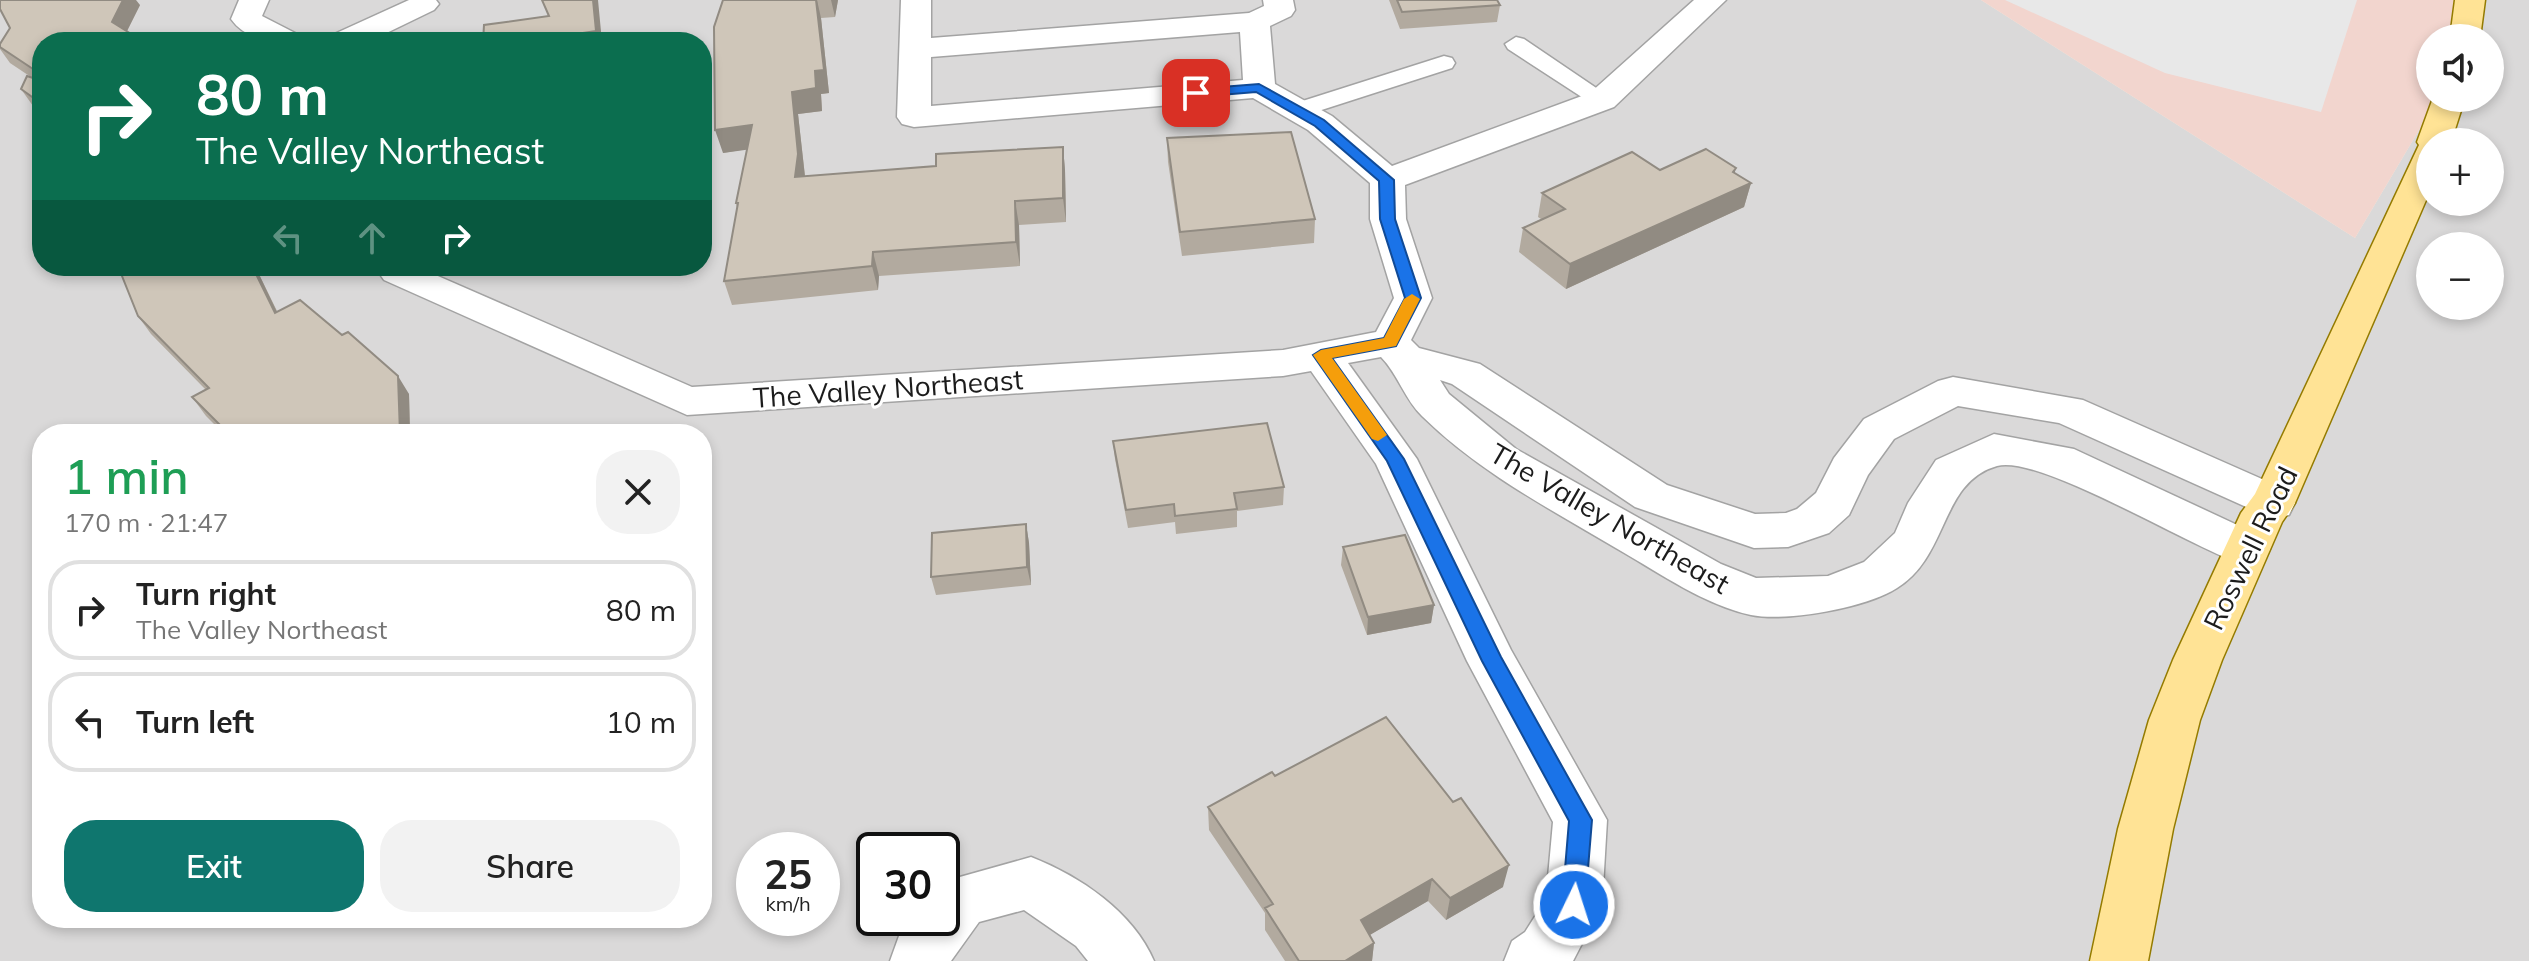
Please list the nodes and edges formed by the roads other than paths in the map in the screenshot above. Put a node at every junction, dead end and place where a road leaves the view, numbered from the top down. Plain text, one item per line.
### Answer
1 (254, 0) edge
2 (916, 0) edge
3 (1711, 0) edge
4 (2470, 0) edge
5 (424, 4) dead end
6 (1267, 11) edge
7 (2467, 24) edge
8 (270, 32) edge
9 (364, 32) edge
10 (1516, 44) dead end
11 (915, 49) junction
12 (1444, 63) dead end
13 (1259, 88) junction
14 (1602, 100) junction
15 (1298, 110) junction
16 (1387, 180) junction
17 (2416, 183) edge
18 (406, 276) edge
19 (1398, 349) junction
20 (1321, 355) junction
21 (2273, 503) junction
22 (2247, 549) junction
23 (919, 961) edge
24 (1125, 961) edge
25 (1533, 961) edge
26 (2119, 961) edge

1 - 8 street
2 - 11 street
3 - 14 street
4 - 7 main road
5 - 9 street
6 - 11 street
6 - 13 street
10 - 14 lane
11 - 13 street
12 - 15 lane
13 - 15 street
14 - 16 street
15 - 16 street
16 - 19 street
17 - 21 main road, Roswell Road
18 - 20 street, The Valley Northeast
19 - 20 street, The Valley Northeast
19 - 21 street, The Valley Northeast
19 - 22 street, The Valley Northeast
20 - 25 street
21 - 22 main road, Roswell Road
22 - 26 main road, Roswell Road
23 - 24 street

